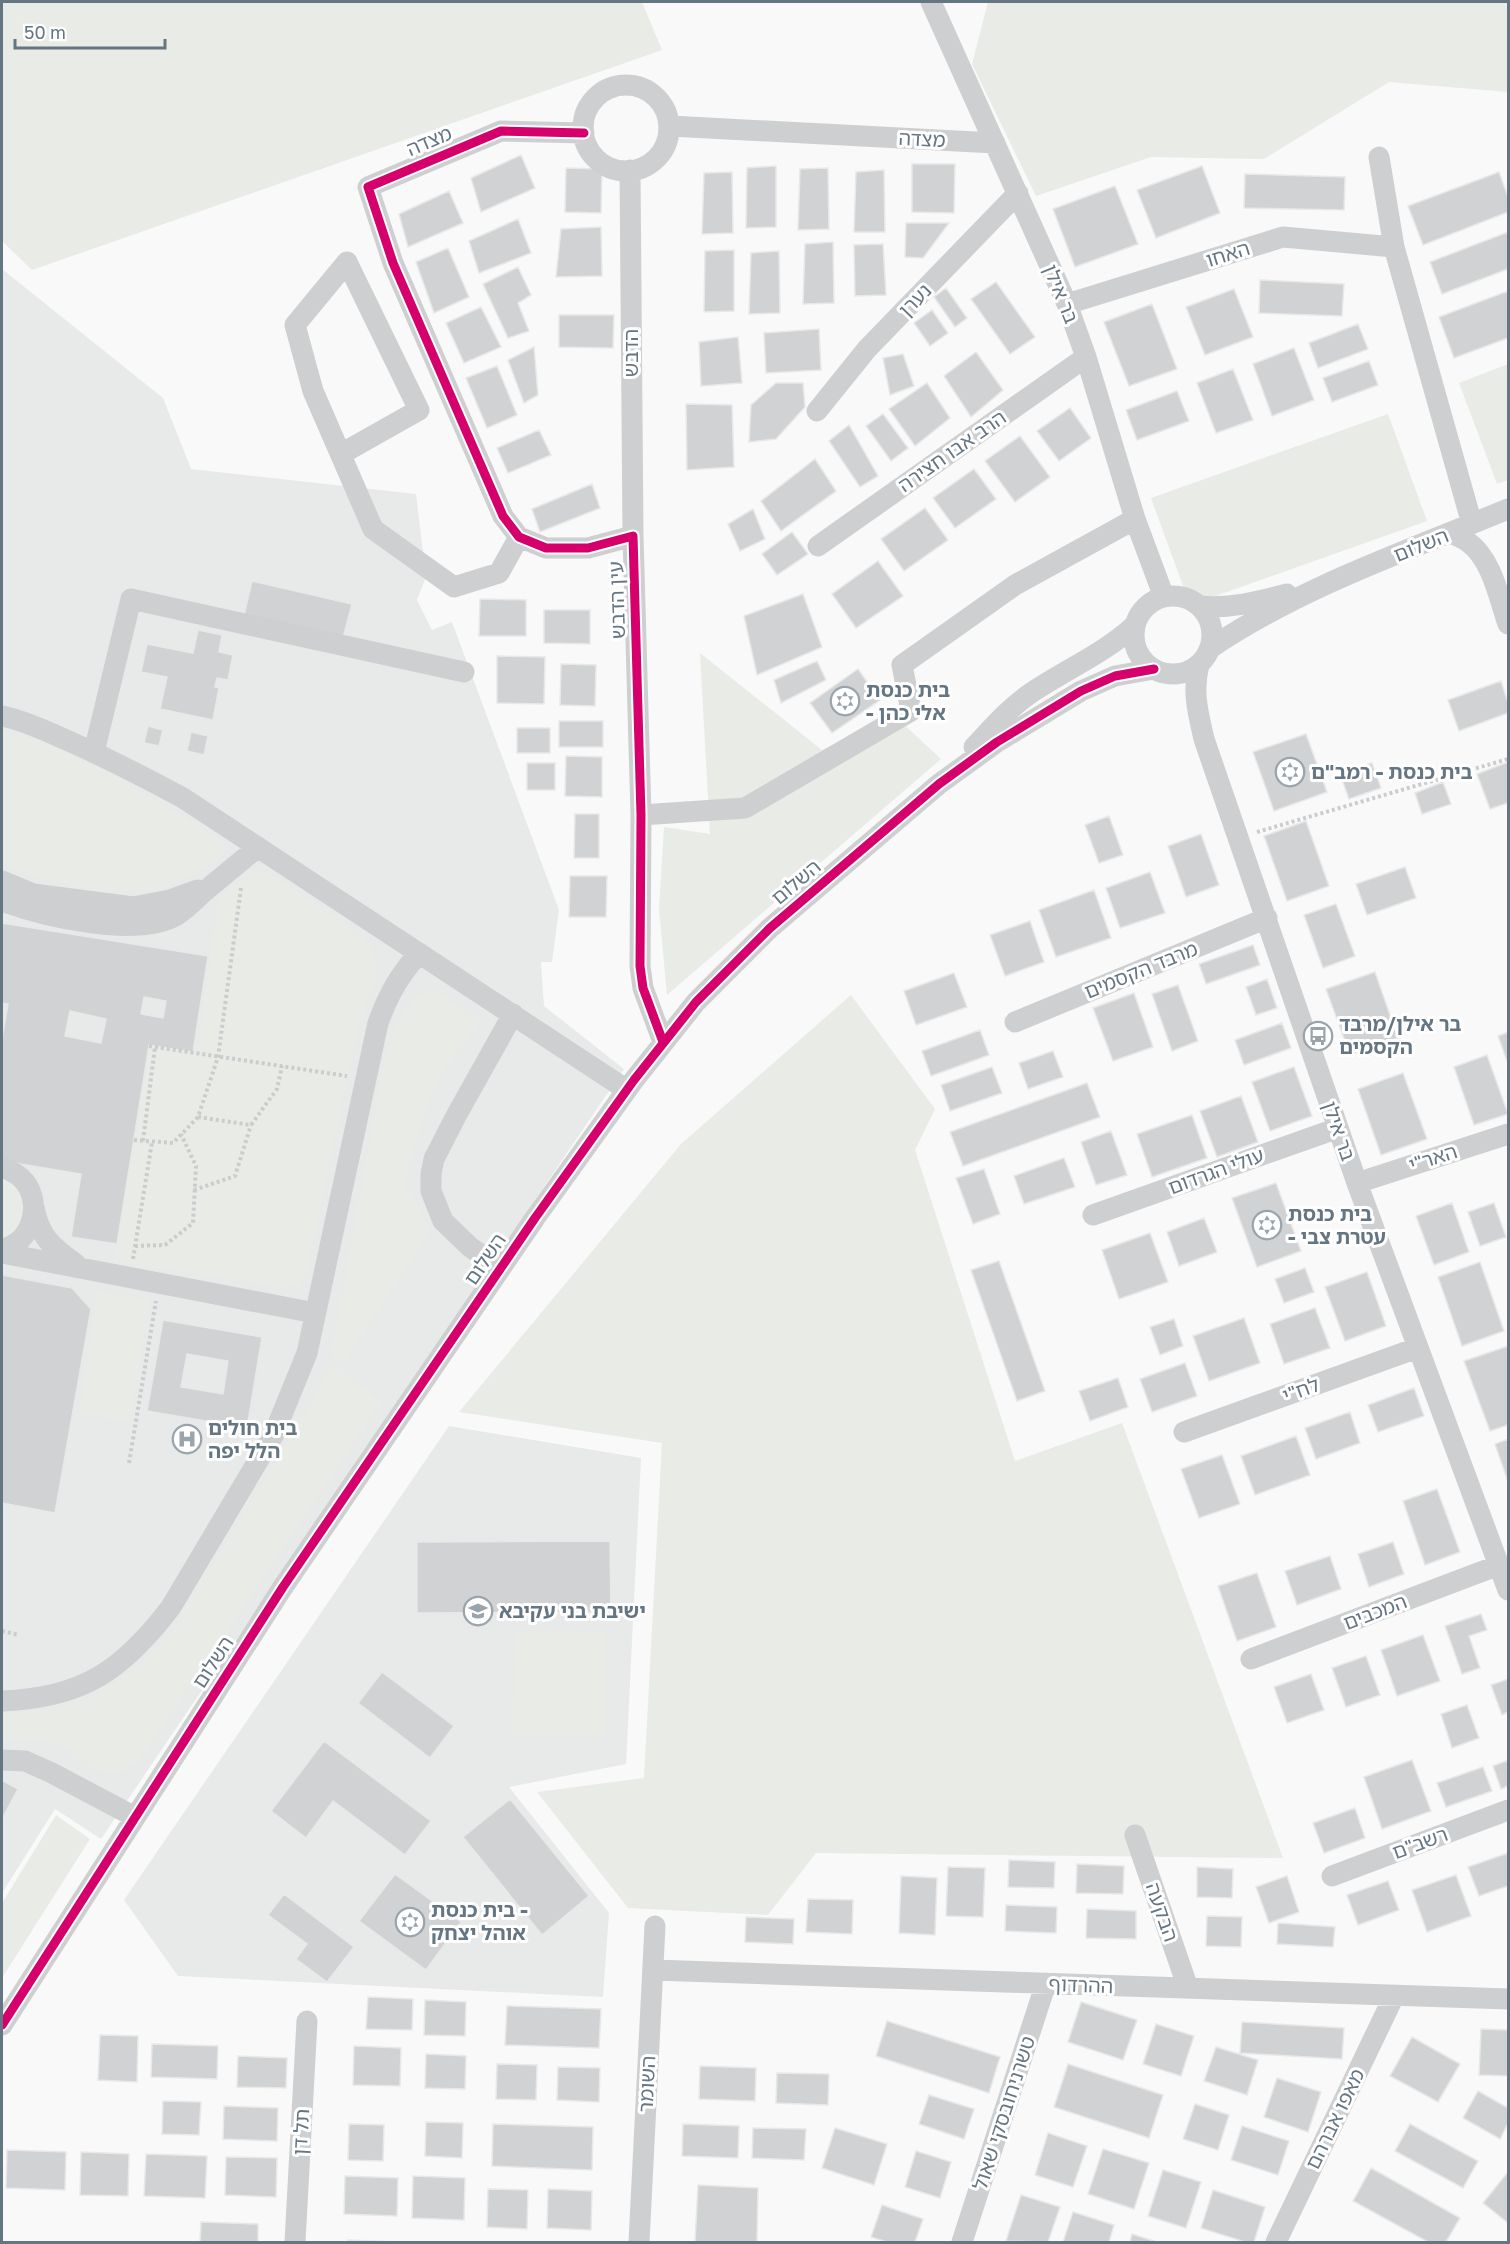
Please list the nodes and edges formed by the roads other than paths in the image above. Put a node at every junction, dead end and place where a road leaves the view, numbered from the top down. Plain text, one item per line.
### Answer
1 (931, 2) edge
2 (669, 126) junction
3 (584, 133) junction
4 (995, 143) junction
5 (1379, 157) dead end
6 (630, 170) junction
7 (1017, 194) junction
8 (1394, 247) junction
9 (1067, 304) junction
10 (1086, 357) junction
11 (817, 411) dead end
12 (341, 454) junction
13 (1509, 509) edge
14 (1135, 519) junction
15 (1472, 524) junction
16 (1451, 533) junction
17 (633, 536) junction
18 (519, 537) junction
19 (818, 546) dead end
20 (1334, 581) junction
21 (1164, 597) junction
22 (1199, 606) junction
23 (1509, 624) edge
24 (1135, 626) junction
25 (1204, 657) junction
26 (1154, 669) junction
27 (464, 672) dead end
28 (2, 716) edge
29 (94, 752) junction
30 (939, 784) junction
31 (641, 815) junction
32 (252, 852) junction
33 (2, 882) edge
34 (215, 882) junction
35 (2, 900) edge
36 (1267, 918) junction
37 (419, 953) junction
38 (513, 1014) junction
39 (1015, 1022) dead end
40 (663, 1042) junction
41 (627, 1090) junction
42 (1338, 1128) junction
43 (1509, 1134) edge
44 (2, 1167) edge
45 (1357, 1183) junction
46 (34, 1206) junction
47 (1093, 1215) dead end
48 (2, 1251) edge
49 (82, 1268) junction
50 (500, 1268) junction
51 (315, 1313) junction
52 (1417, 1348) junction
53 (1184, 1432) dead end
54 (1499, 1565) junction
55 (1509, 1590) edge
56 (1251, 1659) dead end
57 (2, 1701) edge
58 (2, 1760) edge
59 (1509, 1810) edge
60 (135, 1817) junction
61 (1135, 1835) dead end
62 (1332, 1876) dead end
63 (655, 1926) dead end
64 (653, 1970) junction
65 (1046, 1983) junction
66 (1188, 1988) junction
67 (1395, 1996) junction
68 (1509, 1999) edge
69 (308, 2021) dead end
70 (2, 2025) edge
71 (295, 2242) edge
72 (639, 2242) edge
73 (962, 2242) edge
74 (1276, 2242) edge

1 - 4 street, בר אילן
2 - 3 street
2 - 4 street, מצדה
2 - 6 street
3 - 6 street
3 - 18 street, מצדה
4 - 7 street, בר אילן
5 - 8 street
6 - 17 street, הדבש
7 - 9 street, בר אילן
7 - 11 street, נערן
8 - 9 street, האחו
8 - 15 street
9 - 10 street, בר אילן
10 - 14 street, בר אילן
10 - 19 street, הרב אבו חצירה
12 - 12 street
12 - 18 street
13 - 15 street, השלום
14 - 21 street, בר אילן
14 - 31 street
15 - 16 street, השלום
16 - 20 street, השלום
16 - 23 street
17 - 18 street, עין הדבש
17 - 31 street, עין הדבש
20 - 22 street, השלום
20 - 25 street, השלום
21 - 22 street
21 - 24 street
22 - 25 street
24 - 26 street
24 - 30 street, השלום
25 - 26 street
25 - 36 street, בר אילן
26 - 30 street, השלום
27 - 29 street
28 - 29 street
29 - 32 street
30 - 40 street, השלום
31 - 40 street, עין הדבש
32 - 34 street
32 - 37 street
33 - 34 street
34 - 35 street
36 - 39 street, מרבד הקסמים
36 - 42 street, בר אילן
37 - 38 street
37 - 51 street
38 - 41 street
38 - 50 street
40 - 41 street, השלום
41 - 50 street, השלום
42 - 45 street, בר אילן
42 - 47 street, עולי הגרדום
43 - 45 street, האר"י
44 - 46 street
45 - 52 street, בר אילן
46 - 48 street
46 - 49 street
48 - 49 street
49 - 51 street
50 - 60 street, השלום
51 - 57 street
52 - 53 street, לח"י
52 - 54 street, בר אילן
54 - 55 street, בר אילן
54 - 56 street, המכבים
58 - 60 street
59 - 62 street, רשב"ם
60 - 70 street, השלום
61 - 66 street, הבקעה
63 - 64 street, השומר
64 - 65 street, ההרדוף
64 - 72 street, השומר
65 - 66 street, ההרדוף
65 - 73 street, טשרניחובסקי שאול
66 - 67 street, ההרדוף
67 - 68 street, ההרדוף
67 - 74 street, מאפו אברהם
69 - 71 street, תל דן

